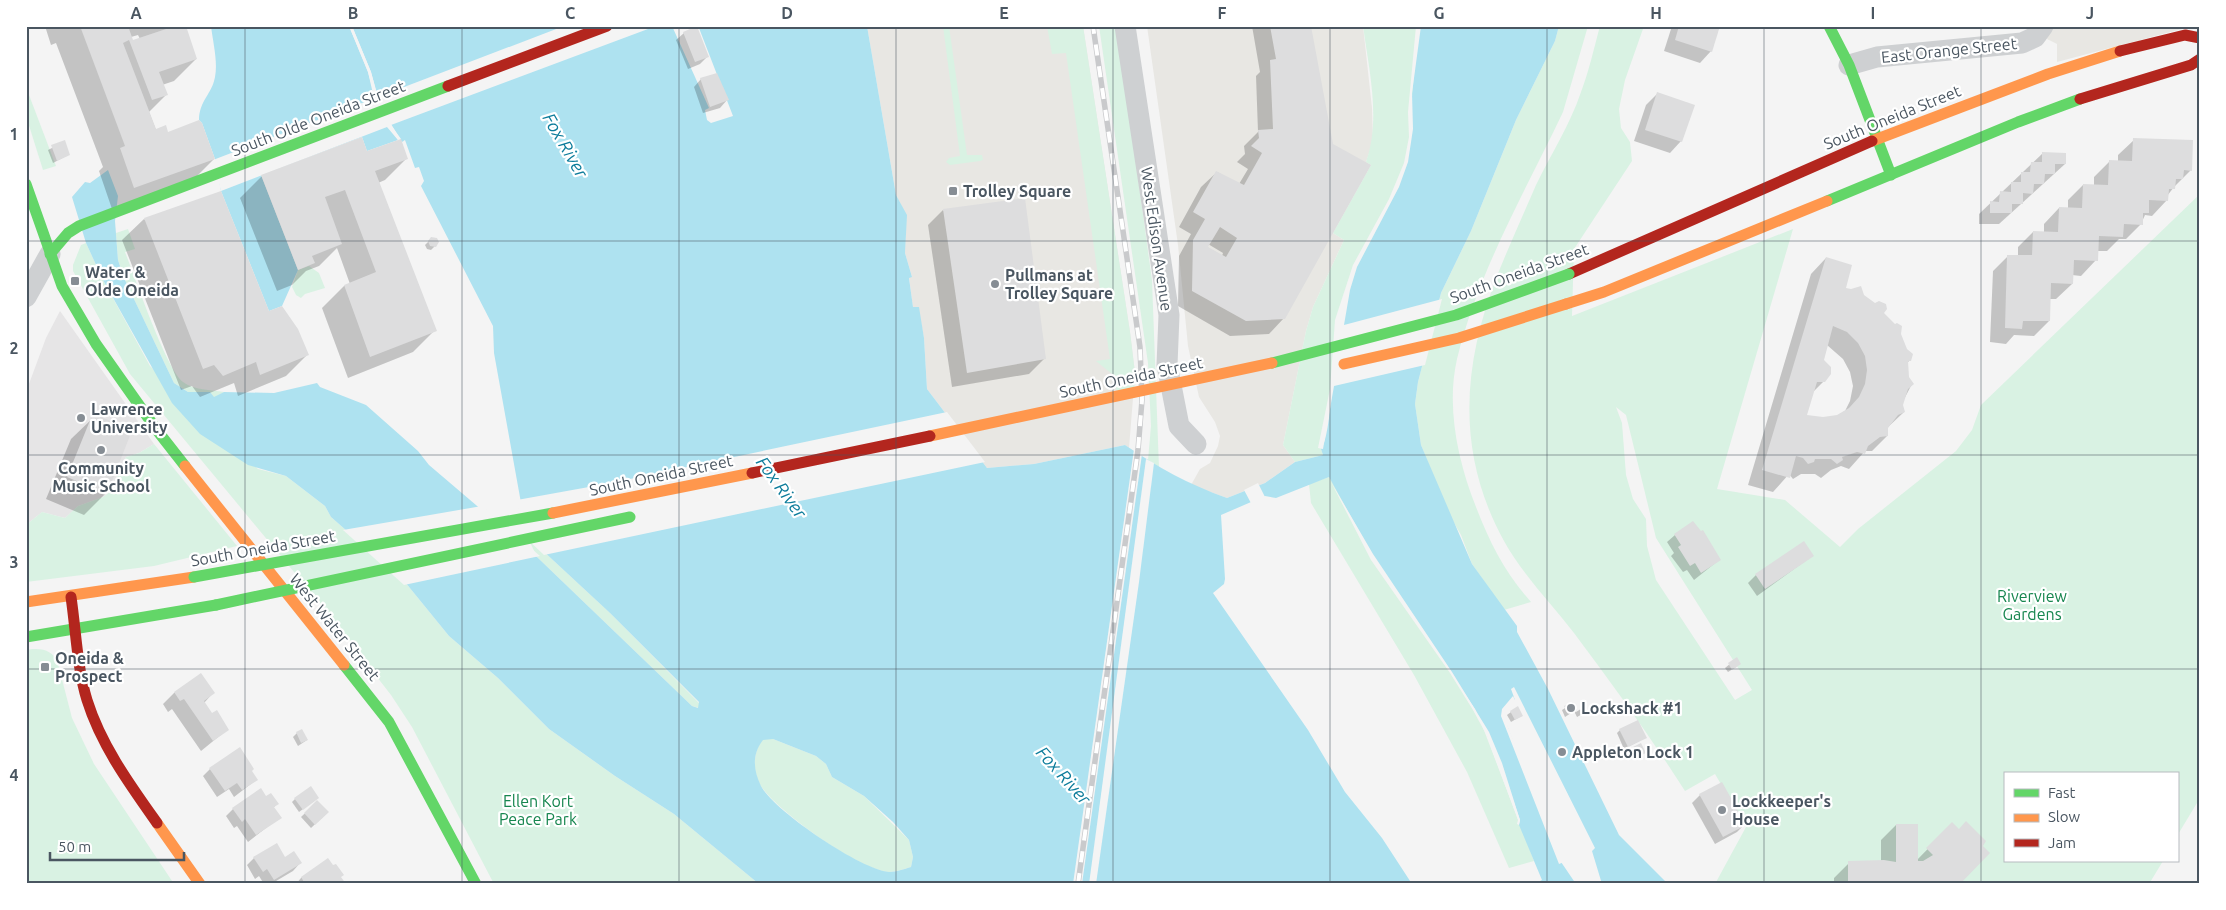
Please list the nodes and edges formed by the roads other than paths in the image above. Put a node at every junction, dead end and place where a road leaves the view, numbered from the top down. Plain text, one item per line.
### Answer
1 (607, 26) edge
2 (1125, 26) edge
3 (1828, 26) edge
4 (2043, 26) edge
5 (2200, 38) edge
6 (2200, 59) edge
7 (1850, 65) junction
8 (2072, 65) junction
9 (2033, 93) dead end
10 (1876, 139) junction
11 (1912, 151) dead end
12 (1865, 155) dead end
13 (1891, 175) junction
14 (26, 184) edge
15 (1698, 240) dead end
16 (50, 254) junction
17 (1673, 265) junction
18 (26, 297) edge
19 (1331, 367) dead end
20 (1183, 400) dead end
21 (1165, 404) dead end
22 (1196, 444) dead end
23 (638, 516) dead end
24 (71, 598) junction
25 (26, 602) edge
26 (76, 630) junction
27 (26, 637) edge
28 (200, 884) edge
29 (476, 884) edge

1 - 16 main road, South Olde Oneida Street
2 - 22 street, West Edison Avenue
3 - 7 main road
4 - 7 street, East Orange Street
5 - 8 main road, South Oneida Street
6 - 13 main road
7 - 10 main road
8 - 9 main road
8 - 10 main road, South Oneida Street
10 - 12 main road
10 - 13 main road
10 - 24 main road, South Oneida Street, bridge
11 - 13 main road
13 - 17 main road
14 - 16 main road, West Water Street
15 - 17 main road
16 - 18 street
16 - 29 main road, West Water Street
17 - 19 main road, bridge
20 - 21 main road, South Oneida Street
23 - 26 main road, bridge
24 - 25 main road, South Oneida Street
24 - 26 main road
26 - 27 main road
26 - 28 main road

